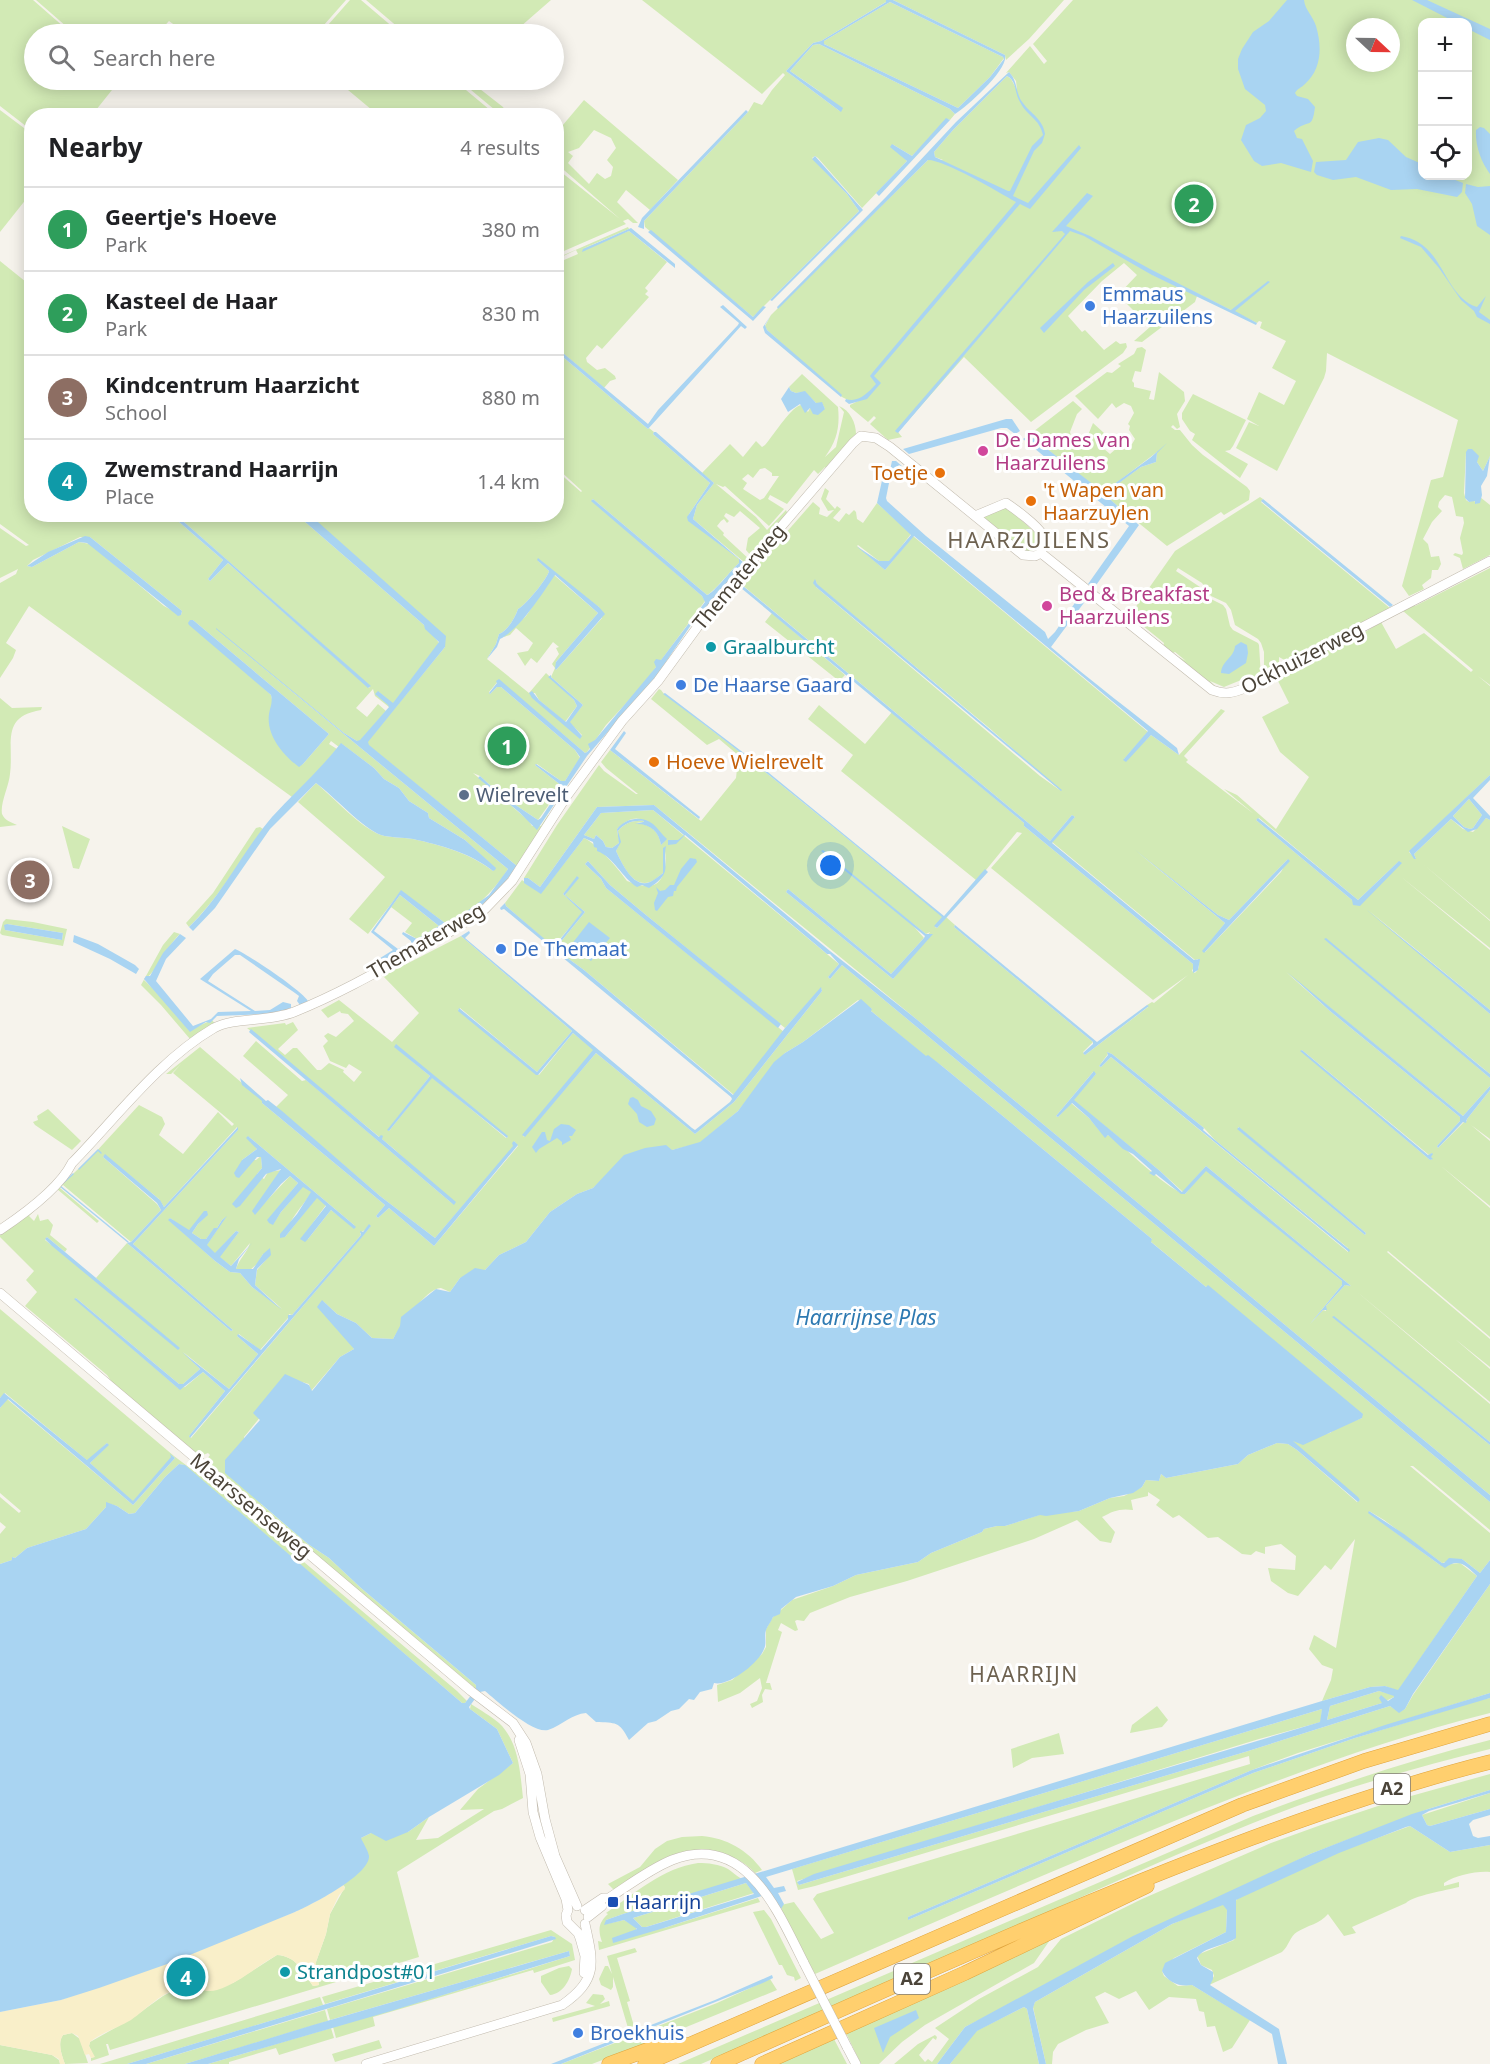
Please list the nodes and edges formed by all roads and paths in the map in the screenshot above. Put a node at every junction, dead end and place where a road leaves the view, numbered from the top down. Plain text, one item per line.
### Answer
1 (975, 516) junction
2 (1041, 553) junction
3 (1490, 561) edge
4 (0, 1230) edge
5 (0, 1293) edge
6 (1490, 1725) edge
7 (1490, 1762) edge
8 (1210, 1853) junction
9 (580, 1913) junction
10 (573, 1927) junction
11 (580, 1990) junction
12 (709, 2036) junction
13 (366, 2064) edge
14 (609, 2064) edge
15 (645, 2064) edge
16 (718, 2064) edge
17 (762, 2064) edge
18 (856, 2064) edge

1 - 2 street
1 - 2 street
1 - 4 street, Thematerweg
2 - 3 street, Ockhuizerweg
5 - 9 street, Maarssenseweg
6 - 12 highway, A2
7 - 8 highway, A2
8 - 16 highway, A2
8 - 17 highway, A2
9 - 10 street
9 - 10 street
9 - 11 street
9 - 18 street, bridge
10 - 11 street
11 - 13 street
12 - 14 highway, A2
12 - 15 highway, A2

